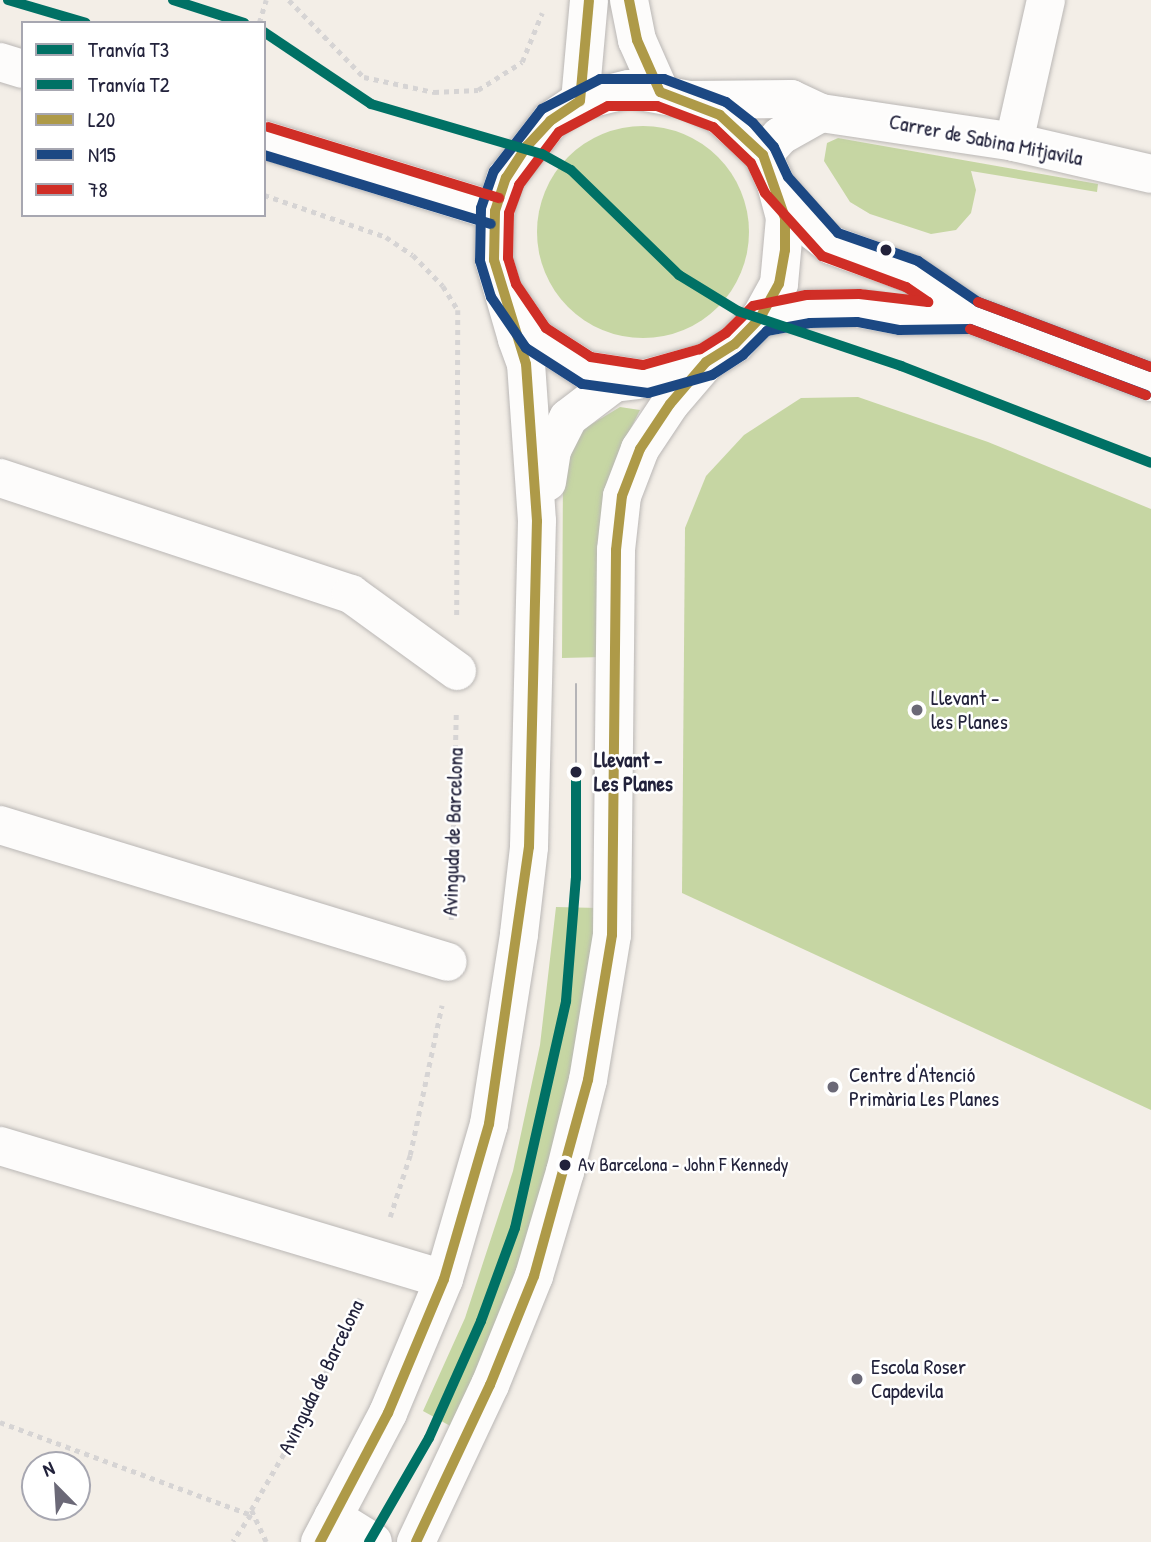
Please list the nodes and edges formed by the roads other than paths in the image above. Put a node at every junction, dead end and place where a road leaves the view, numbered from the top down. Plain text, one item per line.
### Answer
1 (589, 0) edge
2 (629, 0) edge
3 (1046, 0) edge
4 (0, 62) edge
5 (21, 68) edge
6 (675, 96) junction
7 (580, 101) junction
8 (821, 113) junction
9 (266, 141) edge
10 (1014, 142) junction
11 (769, 169) junction
12 (1151, 174) edge
13 (495, 211) junction
14 (503, 290) junction
15 (972, 315) junction
16 (760, 318) junction
17 (706, 362) junction
18 (643, 379) junction
19 (1151, 382) edge
20 (0, 478) edge
21 (537, 521) junction
22 (457, 671) road end
23 (0, 825) edge
24 (447, 962) road end
25 (0, 1146) edge
26 (443, 1279) junction
27 (327, 1530) edge
28 (373, 1542) edge
29 (416, 1542) edge

1 - 7 street
2 - 6 street
3 - 10 street
4 - 5 street
6 - 7 street, Carrer de Sabina Mitjavila
6 - 8 street, Carrer de Sabina Mitjavila
6 - 11 street
7 - 13 street, Carrer de Sabina Mitjavila
8 - 10 street, Carrer de Sabina Mitjavila
8 - 11 street
9 - 13 street
10 - 12 street, Carrer de Sabina Mitjavila
11 - 15 street
11 - 16 street
13 - 14 street, Carrer de Sabina Mitjavila
14 - 18 street
14 - 21 street, Carrer de Sabina Mitjavila
15 - 16 street
15 - 19 street
16 - 17 street
17 - 18 street
17 - 29 street
18 - 21 street
20 - 22 street
21 - 26 street
23 - 24 street
25 - 26 street
26 - 27 street
27 - 28 street

